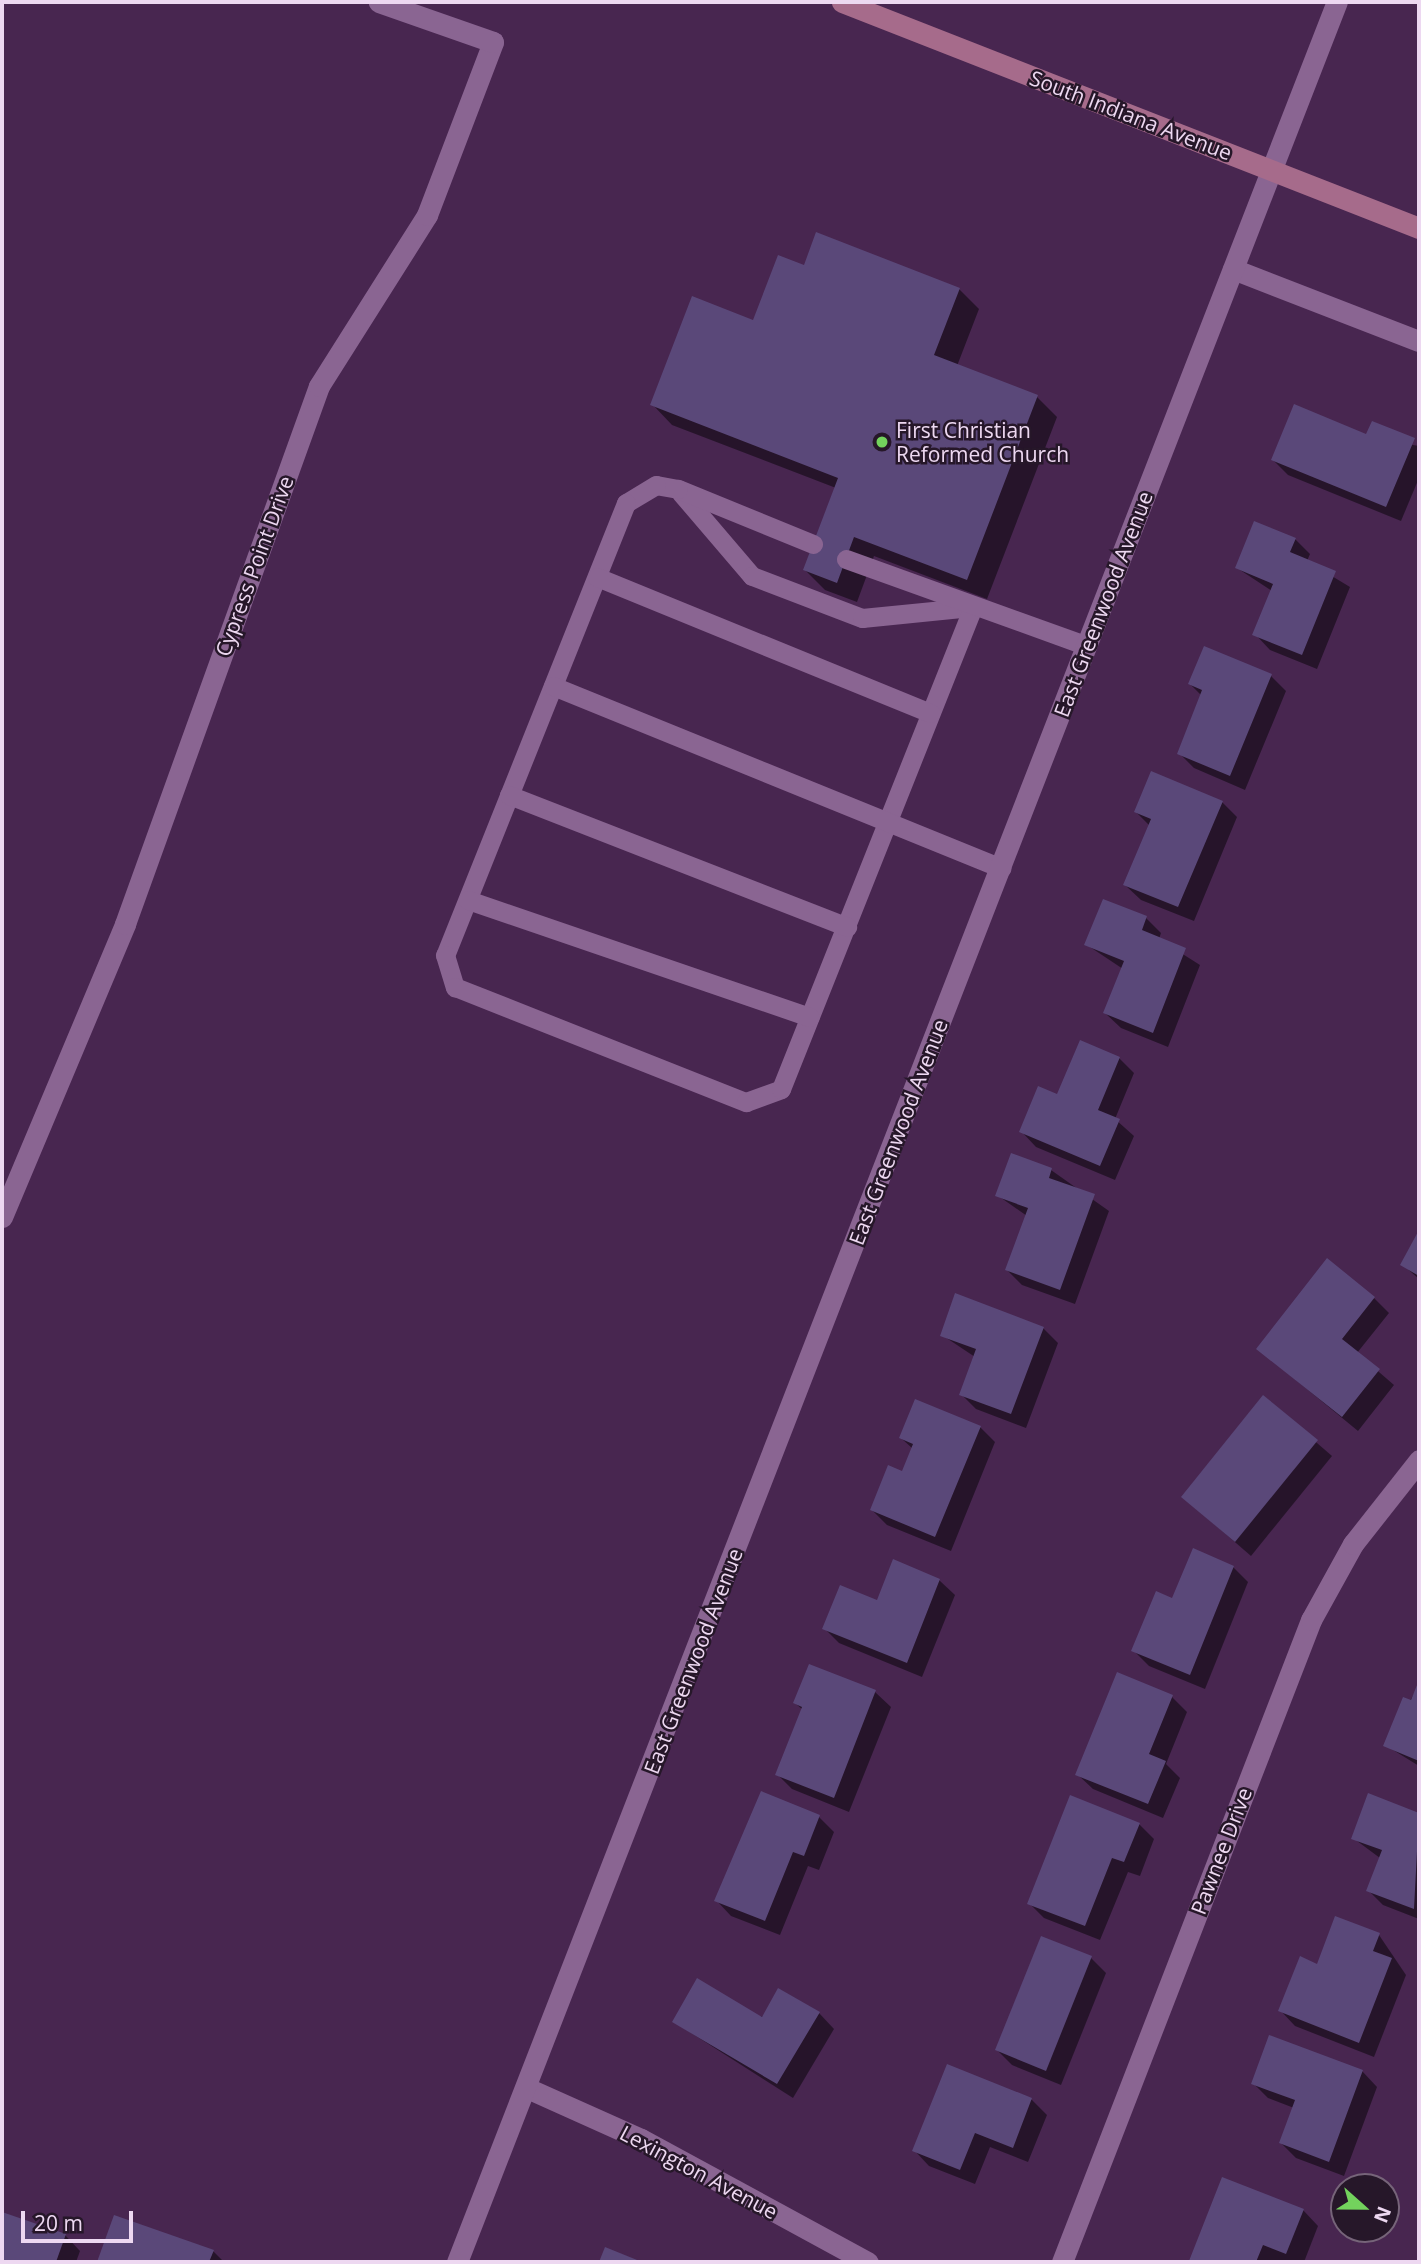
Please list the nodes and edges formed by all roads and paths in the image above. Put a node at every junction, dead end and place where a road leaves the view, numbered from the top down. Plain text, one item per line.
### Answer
1 (379, 2) edge
2 (842, 2) edge
3 (1337, 2) edge
4 (1271, 170) junction
5 (1419, 228) edge
6 (1234, 269) junction
7 (1419, 341) edge
8 (678, 489) junction
9 (813, 544) dead end
10 (846, 559) dead end
11 (597, 577) junction
12 (973, 607) junction
13 (1087, 646) junction
14 (553, 686) junction
15 (930, 713) junction
16 (509, 795) junction
17 (890, 822) junction
18 (1001, 868) junction
19 (468, 900) junction
20 (847, 927) junction
21 (810, 1017) junction
22 (2, 1217) edge
23 (1419, 1460) edge
24 (527, 2088) junction
25 (457, 2262) edge
26 (868, 2262) edge
27 (1062, 2262) edge

1 - 22 street, Cypress Point Drive
2 - 4 main road, South Indiana Avenue
3 - 4 street, East Greenwood Avenue
4 - 5 main road, South Indiana Avenue
4 - 6 street, East Greenwood Avenue
6 - 7 street
6 - 13 street, East Greenwood Avenue
8 - 9 lane
8 - 11 lane
8 - 12 lane
10 - 12 lane
11 - 14 lane
11 - 15 lane
12 - 13 lane
12 - 15 lane
13 - 18 street, East Greenwood Avenue
14 - 16 lane
14 - 17 lane
15 - 17 lane
16 - 19 lane
16 - 20 lane
17 - 18 lane
17 - 20 lane
18 - 24 street, East Greenwood Avenue
19 - 21 lane
19 - 21 lane
20 - 21 lane
23 - 27 street, Pawnee Drive
24 - 25 street, East Greenwood Avenue
24 - 26 street, Lexington Avenue

